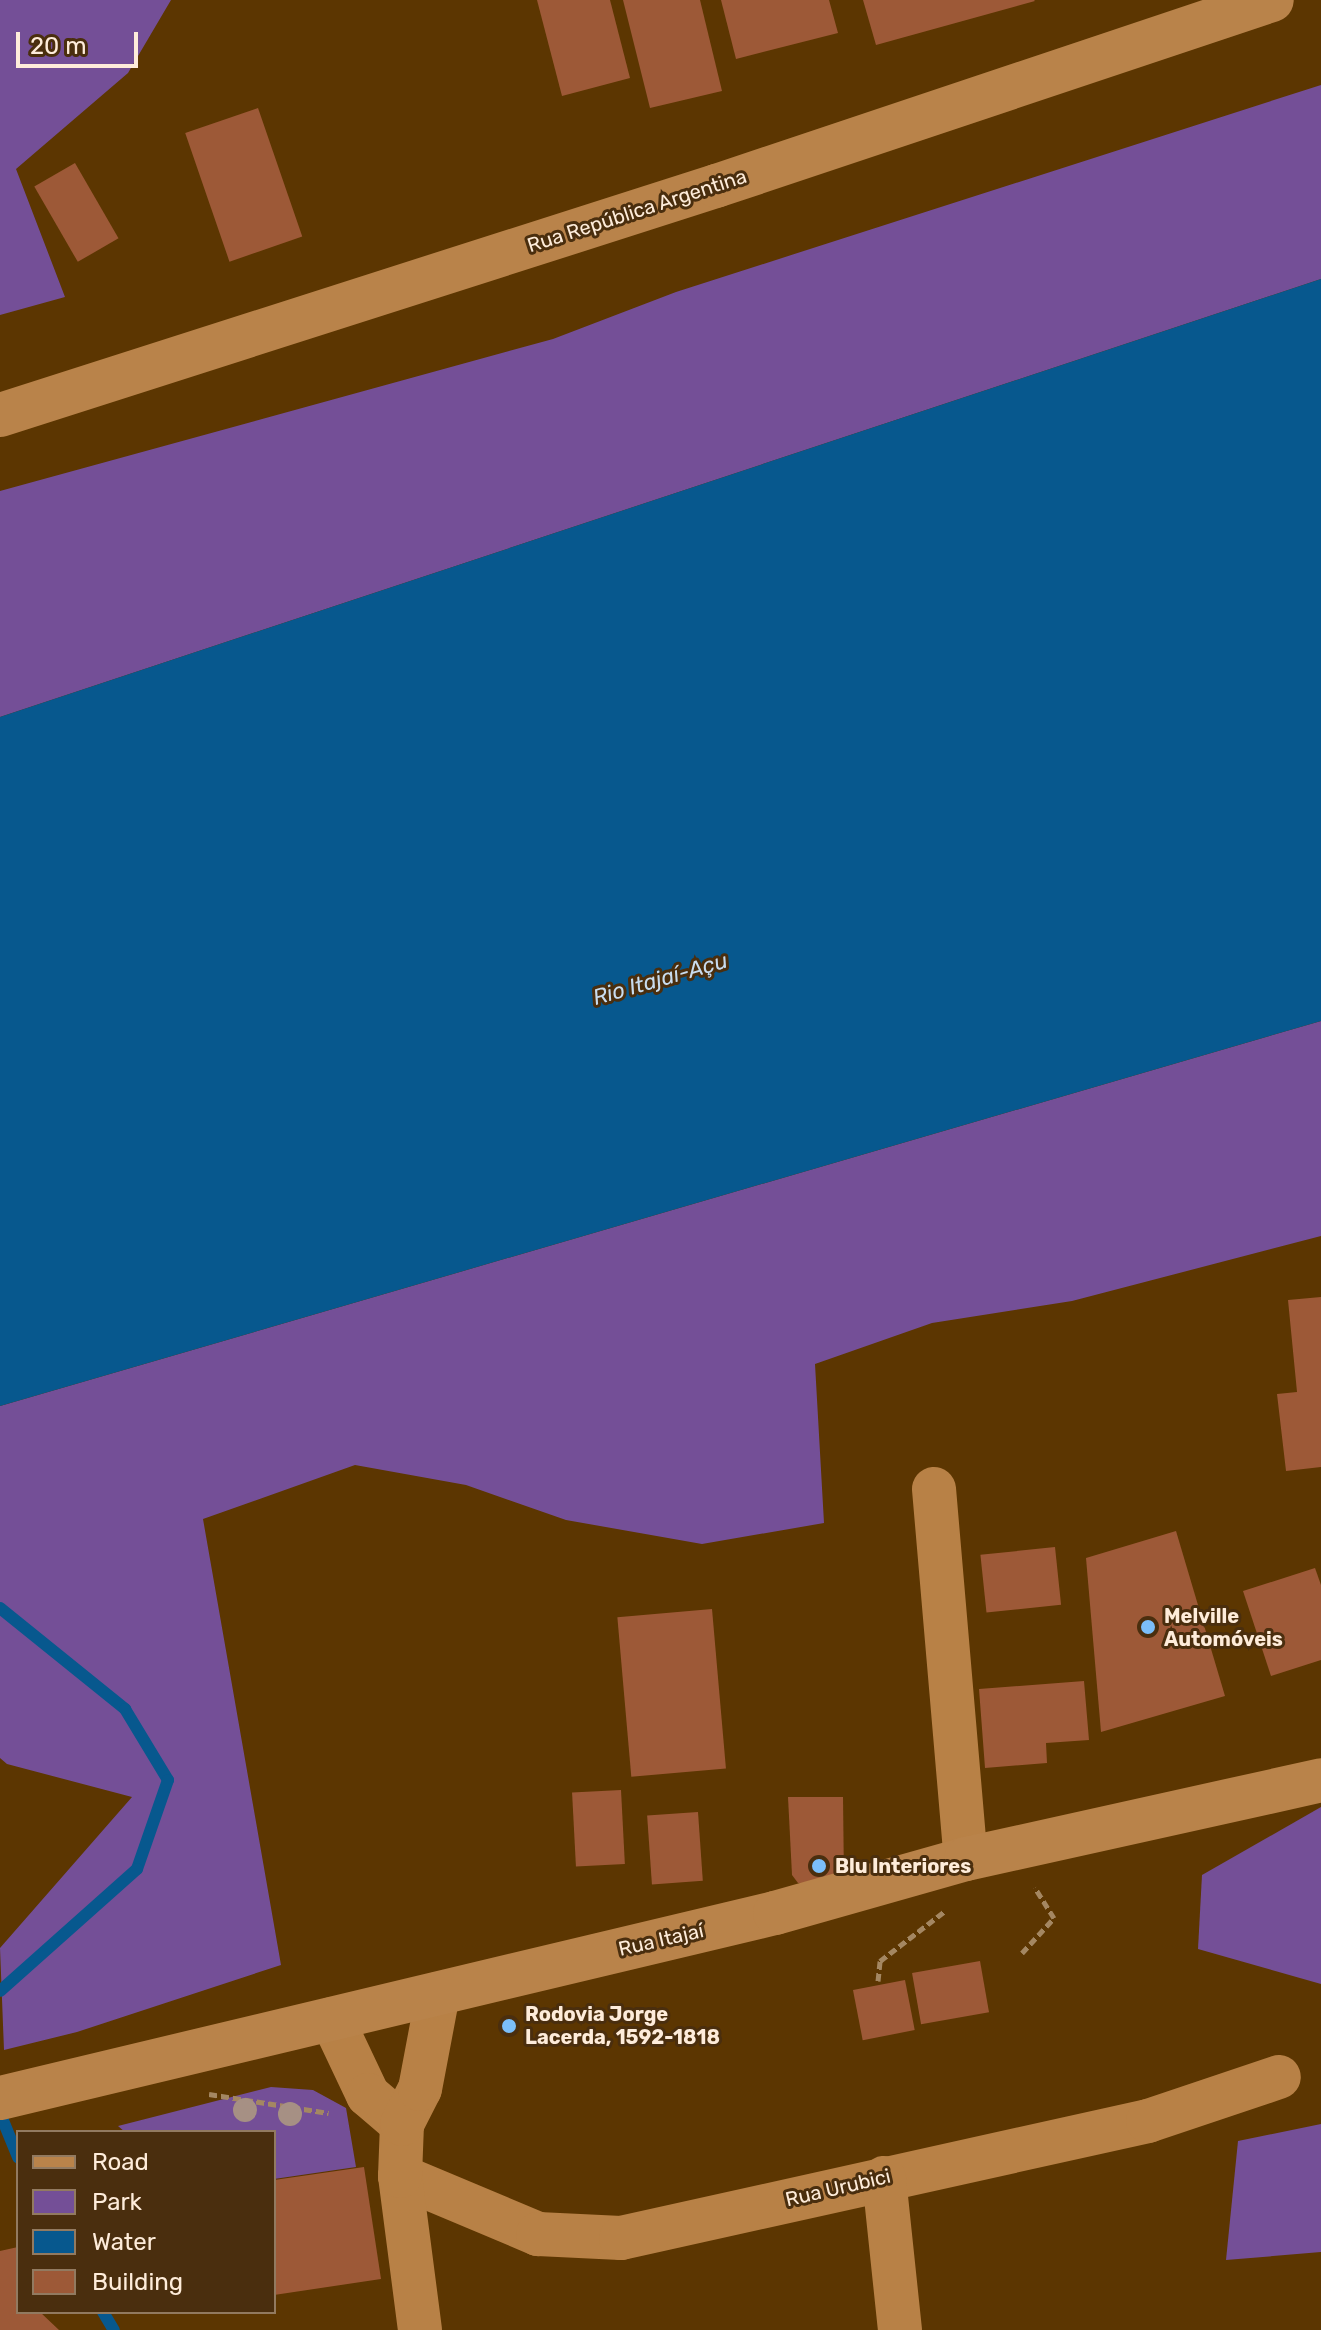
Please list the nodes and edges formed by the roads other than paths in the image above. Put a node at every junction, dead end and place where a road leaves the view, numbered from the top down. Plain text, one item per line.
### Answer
1 (1272, 0) edge
2 (0, 415) edge
3 (934, 1489) dead end
4 (1321, 1780) edge
5 (966, 1859) junction
6 (438, 1994) junction
7 (332, 2019) junction
8 (1279, 2077) dead end
9 (20, 2093) edge
10 (402, 2124) junction
11 (400, 2176) junction
12 (884, 2178) junction
13 (420, 2330) edge
14 (900, 2330) edge

1 - 2 main road, Rua República Argentina
3 - 5 street
4 - 5 main road, Rua Itajaí
5 - 6 main road, Rua Itajaí
6 - 7 main road, Rua Itajaí
6 - 10 street
7 - 9 main road, Rua Itajaí
7 - 10 street
8 - 12 street, Rua Urubici
10 - 11 street
11 - 12 street, Rua Urubici
11 - 13 street
12 - 14 street

